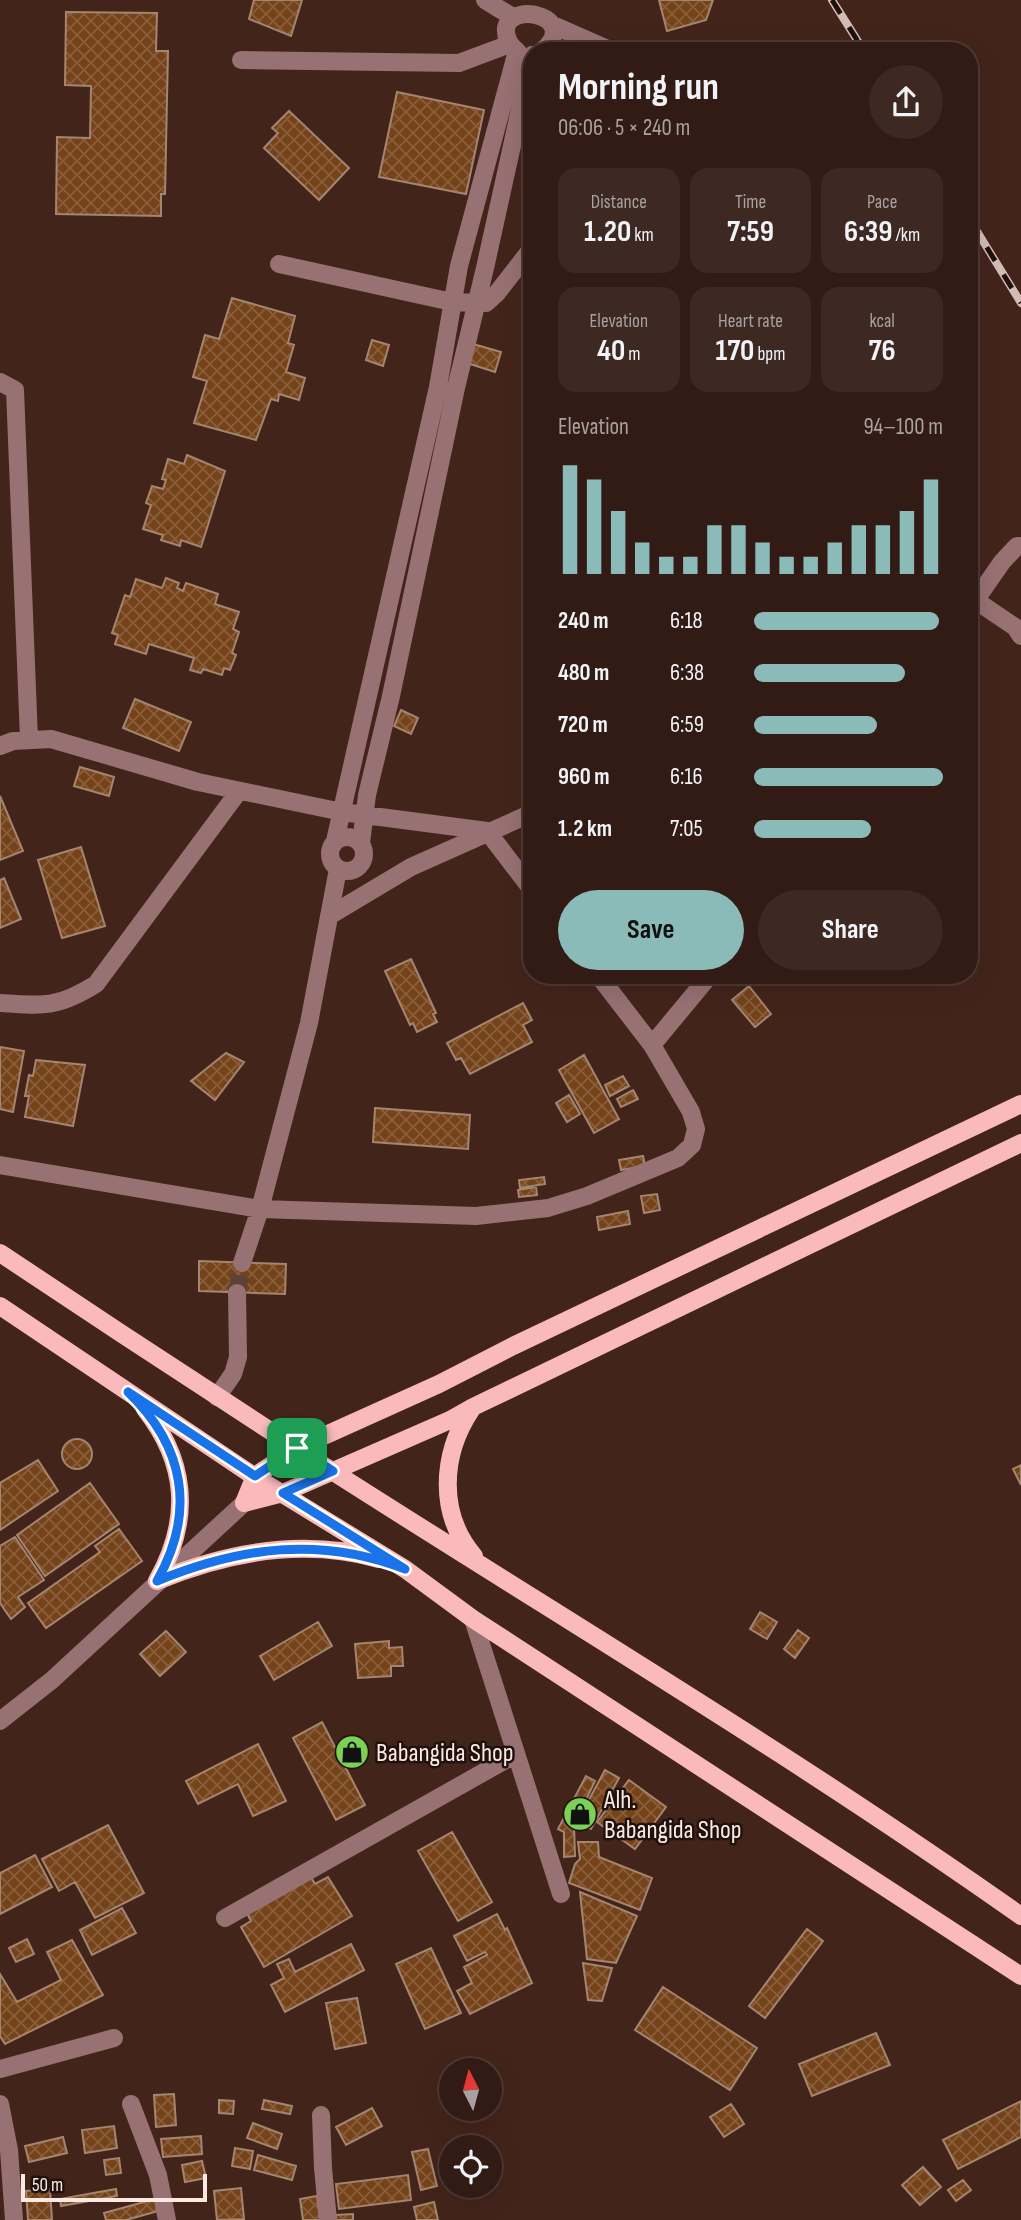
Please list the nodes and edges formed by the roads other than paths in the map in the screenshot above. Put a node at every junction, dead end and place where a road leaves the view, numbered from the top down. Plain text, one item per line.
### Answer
1 (485, 0) edge
2 (511, 16) junction
3 (553, 25) junction
4 (552, 42) edge
5 (592, 42) edge
6 (523, 51) edge
7 (241, 60) dead end
8 (523, 260) edge
9 (279, 264) dead end
10 (452, 302) junction
11 (477, 303) junction
12 (0, 382) edge
13 (1021, 546) edge
14 (978, 596) edge
15 (978, 607) edge
16 (1021, 636) edge
17 (29, 739) junction
18 (0, 746) edge
19 (239, 790) junction
20 (342, 812) junction
21 (363, 816) junction
22 (523, 817) edge
23 (487, 831) junction
24 (335, 841) junction
25 (361, 843) junction
26 (338, 869) junction
27 (523, 878) edge
28 (329, 916) junction
29 (605, 984) edge
30 (703, 984) edge
31 (0, 1003) edge
32 (652, 1045) junction
33 (1021, 1104) edge
34 (1021, 1143) edge
35 (0, 1165) edge
36 (260, 1209) junction
37 (0, 1253) edge
38 (242, 1263) tunnel mouth
39 (237, 1293) tunnel mouth
40 (0, 1307) edge
41 (128, 1392) junction
42 (217, 1397) junction
43 (472, 1407) junction
44 (297, 1448) junction
45 (333, 1471) junction
46 (255, 1476) junction
47 (283, 1493) junction
48 (244, 1503) junction
49 (481, 1564) junction
50 (405, 1569) junction
51 (157, 1581) junction
52 (473, 1619) junction
53 (0, 1721) edge
54 (516, 1754) junction
55 (561, 1894) dead end
56 (1021, 1916) edge
57 (225, 1918) dead end
58 (1021, 1976) edge
59 (114, 2038) dead end
60 (0, 2069) edge
61 (0, 2104) edge
62 (131, 2104) dead end
63 (321, 2115) dead end
64 (14, 2220) edge
65 (167, 2220) edge
66 (328, 2220) edge

1 - 2 street
2 - 3 street
2 - 6 street
3 - 4 street
3 - 5 street
6 - 7 street
6 - 10 street
6 - 11 street
8 - 11 street
9 - 10 street
10 - 11 street
10 - 20 street
11 - 21 street
12 - 17 street
13 - 14 street
15 - 16 street
17 - 18 street
17 - 19 street
19 - 20 street
19 - 31 street
20 - 21 street
20 - 24 street
21 - 23 street
21 - 25 street
22 - 23 street
23 - 27 street
23 - 28 street
24 - 25 street
24 - 26 street
25 - 26 street
26 - 28 street
28 - 36 street
29 - 32 street
30 - 32 street
32 - 36 street
33 - 44 main road
34 - 43 main road
35 - 36 street
36 - 38 street
37 - 42 main road
39 - 42 street
40 - 41 main road
41 - 46 main road
41 - 51 main road
42 - 44 main road
43 - 45 main road
43 - 49 main road
44 - 45 main road
44 - 46 main road
45 - 47 main road
45 - 49 main road
46 - 47 main road
46 - 48 main road
47 - 48 main road
47 - 50 main road
48 - 51 street
49 - 56 main road
50 - 51 main road
50 - 52 main road
51 - 53 street
52 - 54 street
52 - 58 main road
54 - 55 street
54 - 57 street
59 - 60 street
61 - 64 street
62 - 65 street
63 - 66 street

